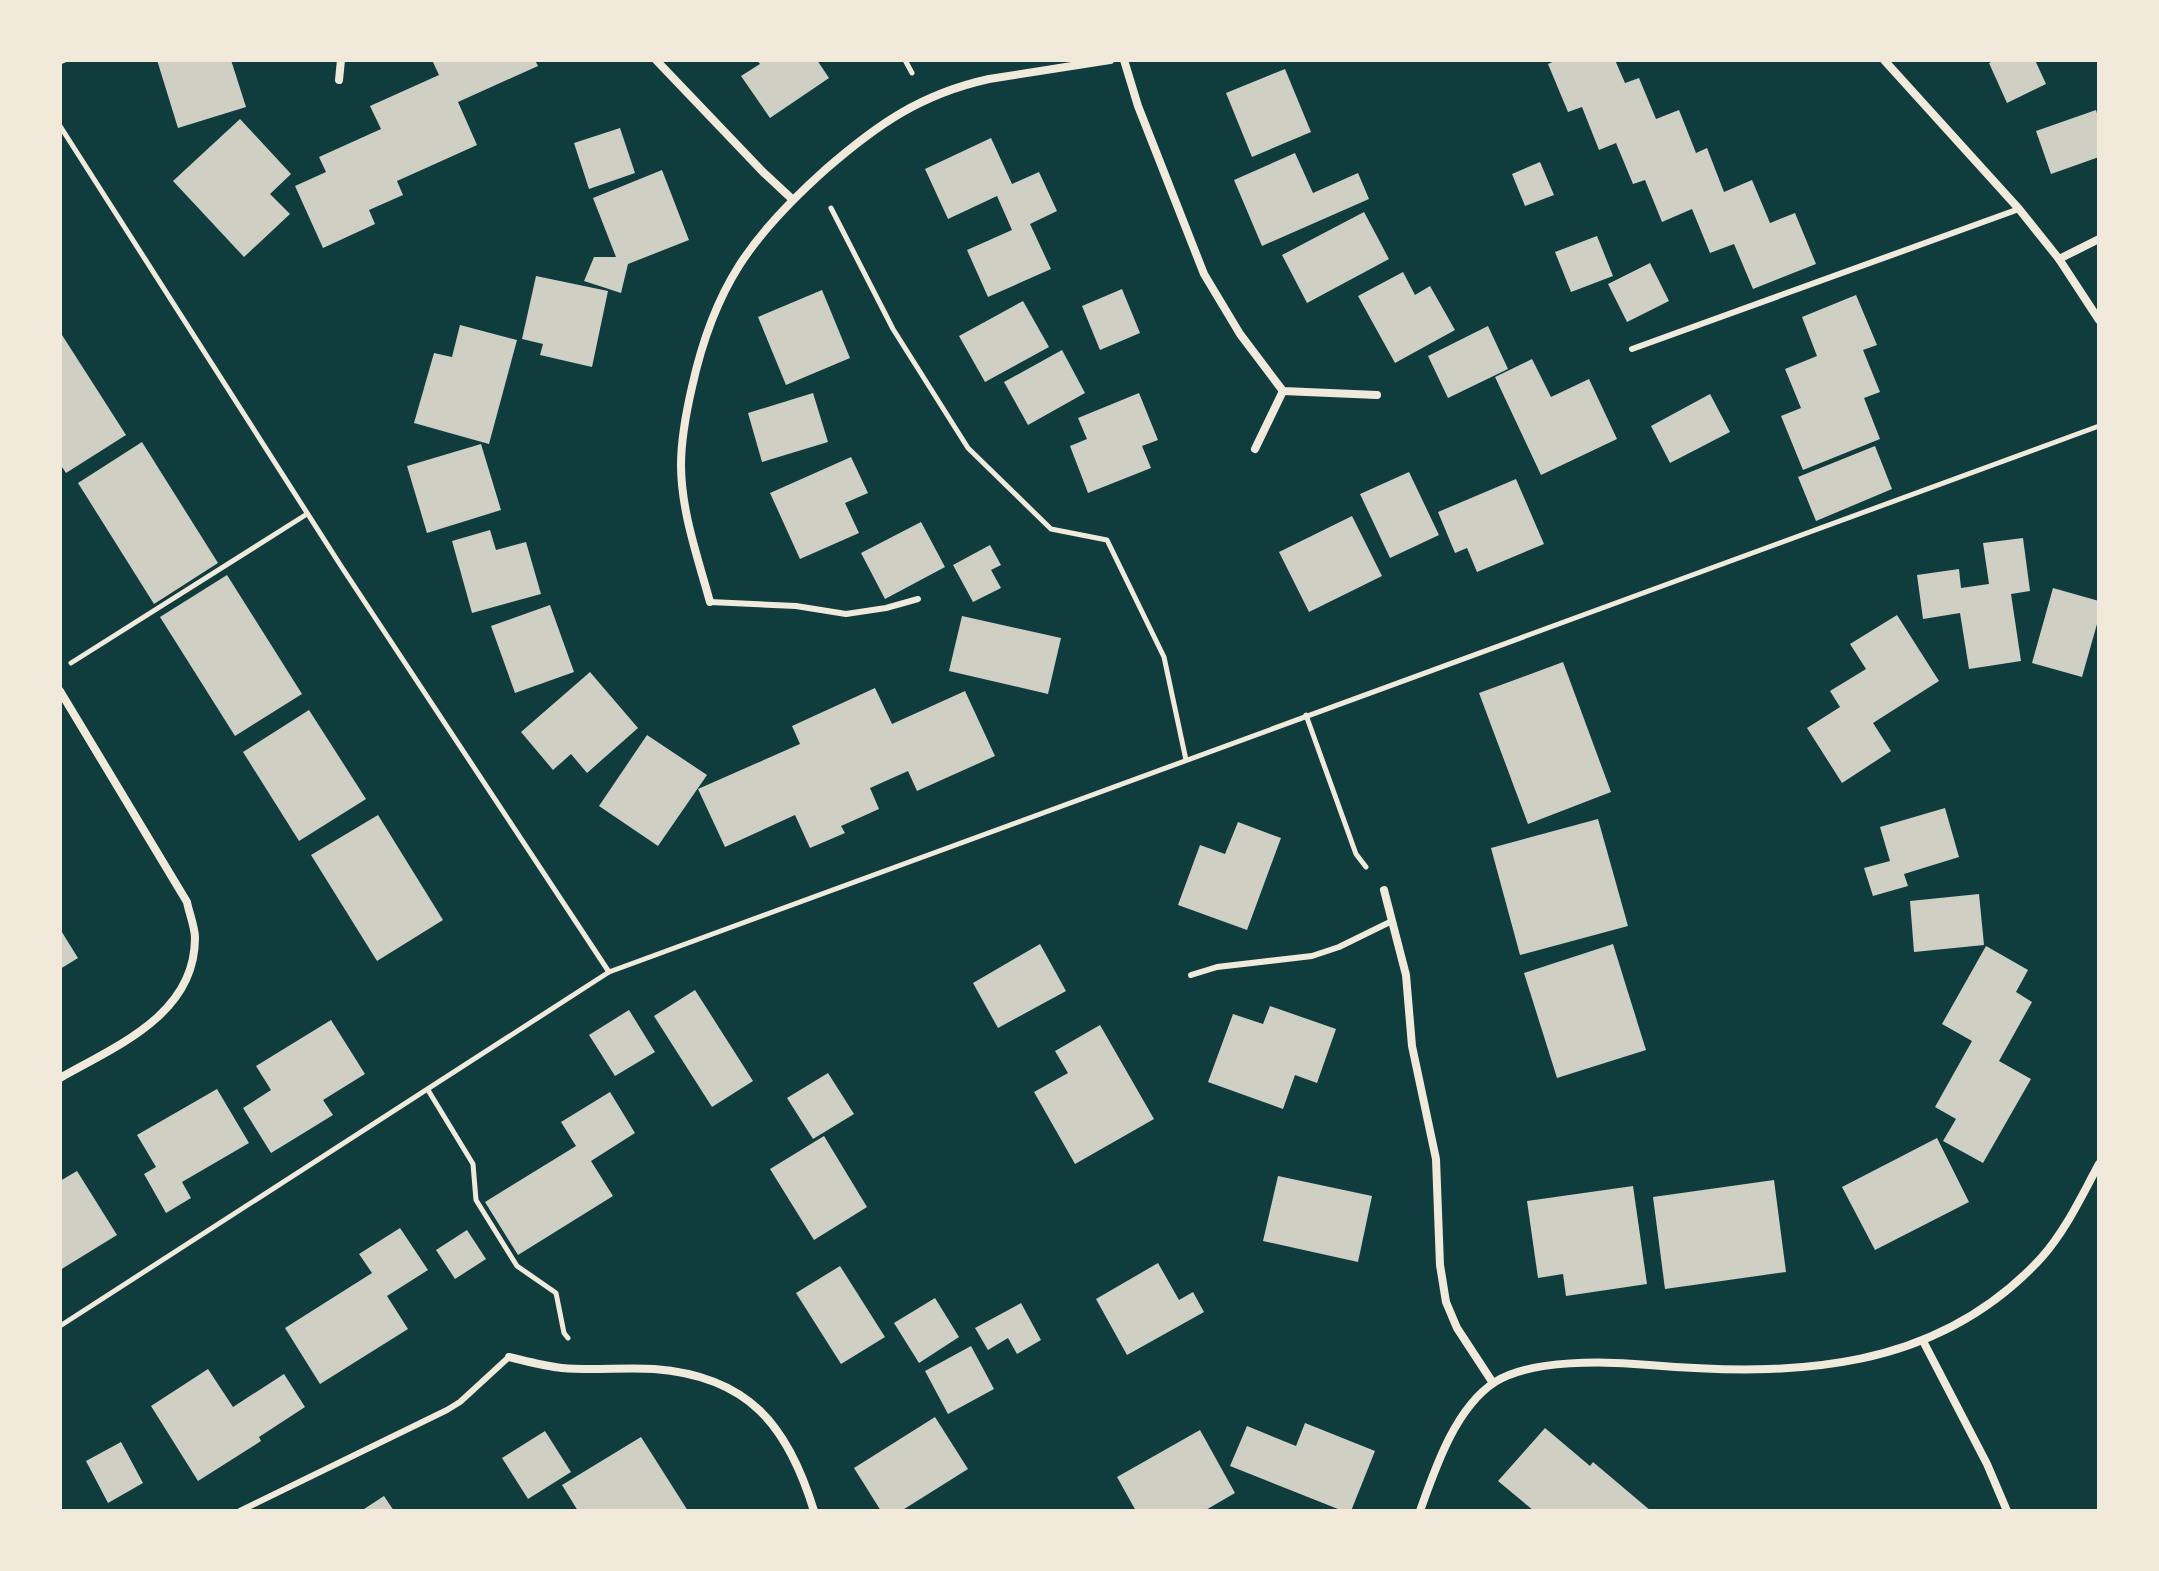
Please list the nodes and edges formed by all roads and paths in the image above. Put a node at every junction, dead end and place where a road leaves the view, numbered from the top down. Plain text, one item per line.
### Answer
1 (341, 60) edge
2 (656, 60) edge
3 (1110, 60) edge
4 (1124, 60) edge
5 (1884, 60) edge
6 (339, 80) dead end
7 (60, 126) edge
8 (816, 179) junction
9 (792, 199) junction
10 (2019, 209) junction
11 (2099, 239) edge
12 (2059, 259) junction
13 (2099, 320) edge
14 (1632, 349) dead end
15 (1283, 391) junction
16 (1377, 395) dead end
17 (2099, 426) edge
18 (1255, 449) dead end
19 (307, 514) junction
20 (918, 599) dead end
21 (710, 602) joint
22 (60, 670) edge
23 (60, 691) edge
24 (1306, 715) junction
25 (1186, 760) junction
26 (1384, 890) joint
27 (1392, 921) junction
28 (609, 972) junction
29 (1191, 975) dead end
30 (60, 1078) edge
31 (428, 1090) junction
32 (2099, 1164) edge
33 (60, 1326) edge
34 (1923, 1341) junction
35 (509, 1357) joint
36 (591, 1368) junction
37 (1493, 1383) junction
38 (240, 1511) edge
39 (814, 1511) edge
40 (1420, 1511) edge
41 (2007, 1511) edge

1 - 6 street
2 - 9 street
3 - 8 street
4 - 15 street
5 - 10 street
7 - 19 path
8 - 9 street
8 - 25 path
9 - 21 street
10 - 12 street
10 - 14 lane
11 - 12 street
12 - 13 street
15 - 16 street
15 - 18 street
17 - 24 path
19 - 22 path
19 - 28 path
20 - 21 lane
23 - 30 street
24 - 25 path
24 - 26 path
25 - 28 path
26 - 27 street
27 - 29 lane
27 - 37 street
28 - 31 path
31 - 33 path
31 - 36 path
32 - 34 street
34 - 37 street
34 - 41 street
35 - 36 street
35 - 38 lane
36 - 39 street
37 - 40 street

